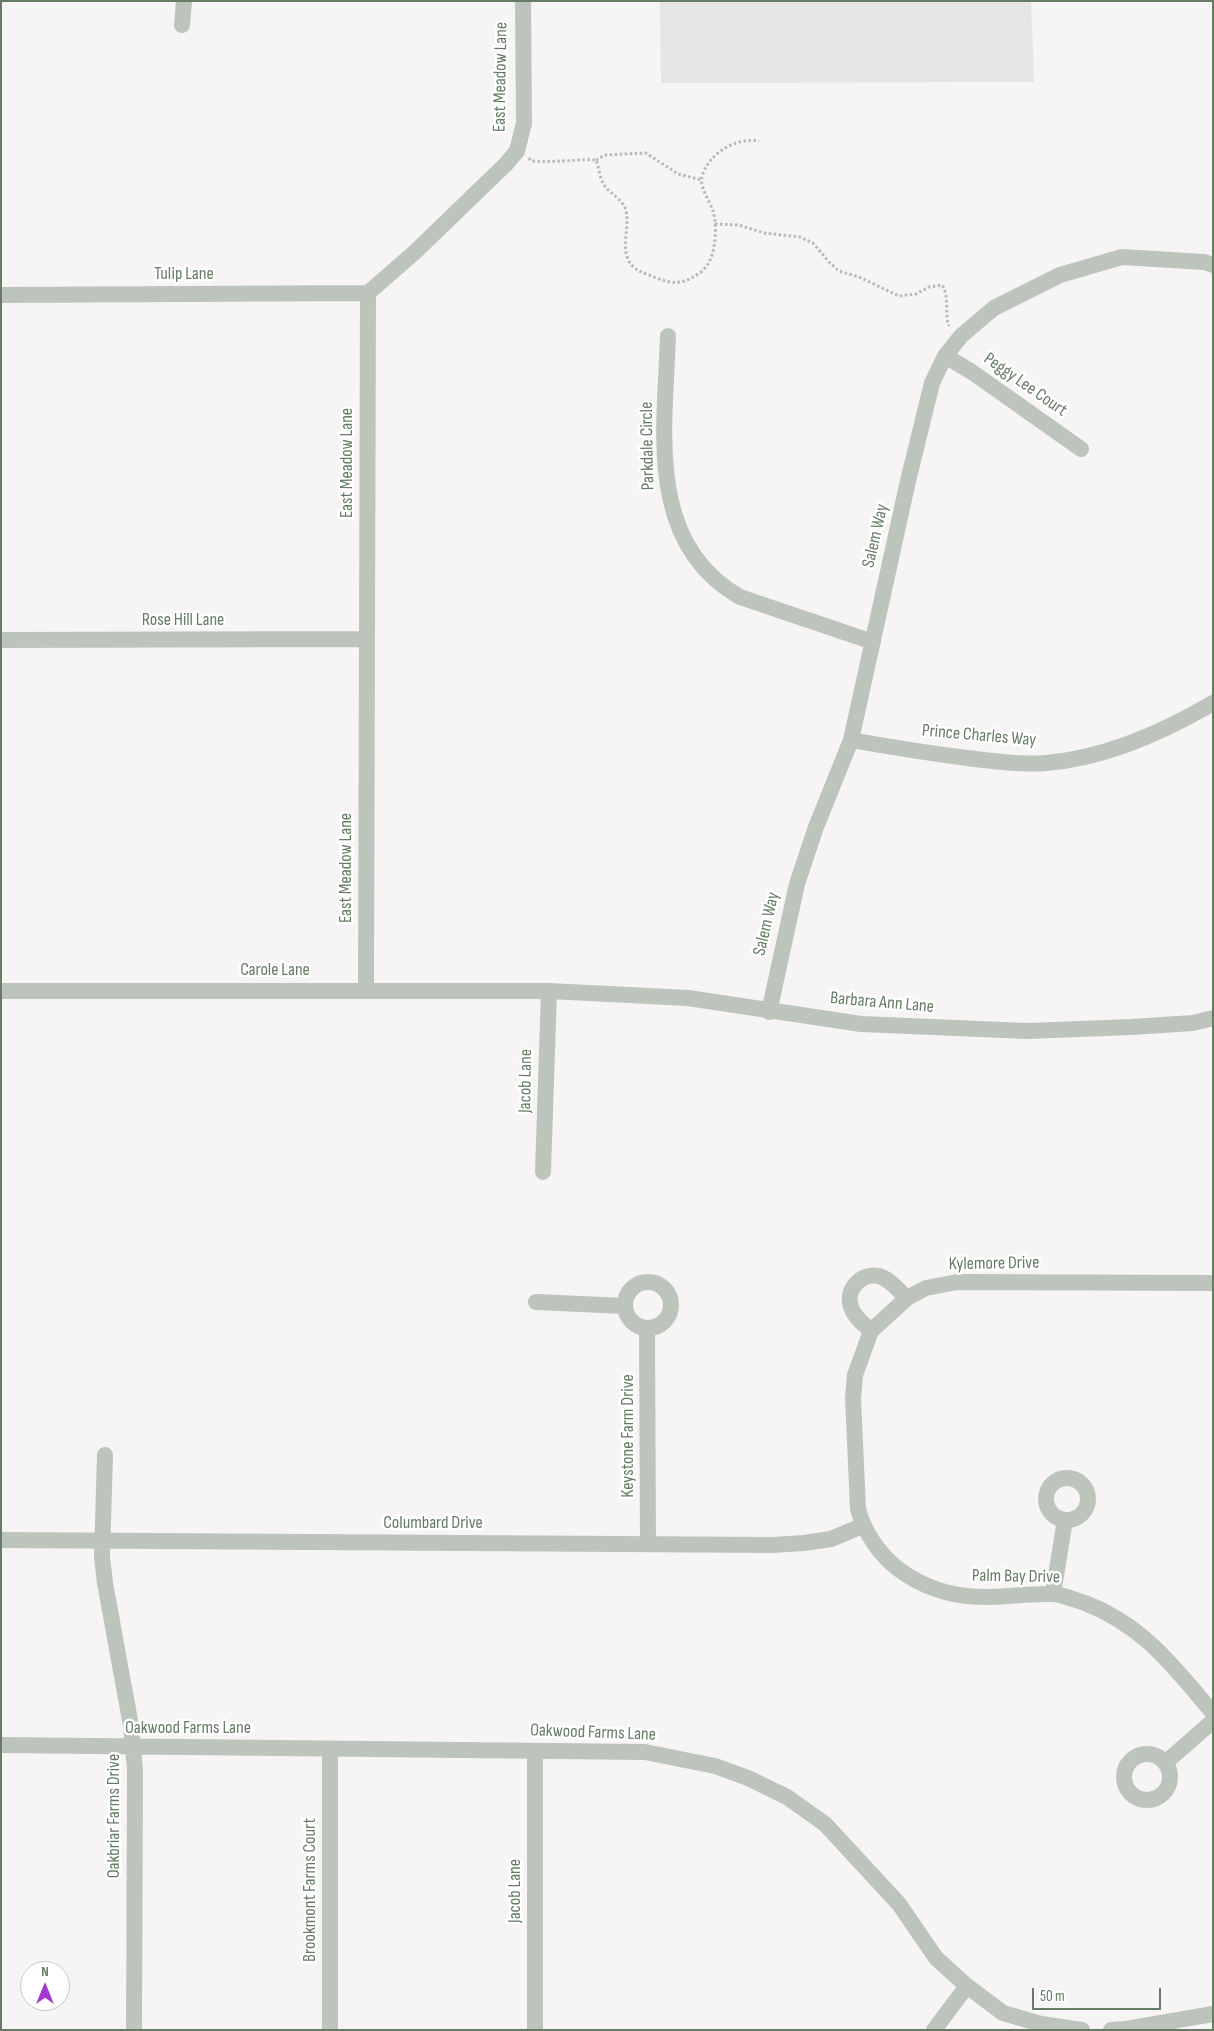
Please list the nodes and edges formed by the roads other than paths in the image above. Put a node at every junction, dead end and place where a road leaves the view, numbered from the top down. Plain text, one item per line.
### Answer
1 (184, 1) edge
2 (523, 1) edge
3 (182, 25) dead end
4 (1213, 266) edge
5 (368, 293) junction
6 (1, 295) edge
7 (668, 336) dead end
8 (945, 356) junction
9 (1081, 448) dead end
10 (366, 639) junction
11 (1, 640) edge
12 (873, 642) junction
13 (1213, 703) edge
14 (851, 740) junction
15 (366, 990) junction
16 (1, 991) edge
17 (549, 991) junction
18 (770, 1012) junction
19 (1213, 1018) edge
20 (542, 1172) dead end
21 (1213, 1283) edge
22 (907, 1298) junction
23 (536, 1302) dead end
24 (625, 1306) junction
25 (648, 1328) junction
26 (871, 1331) junction
27 (105, 1455) dead end
28 (1065, 1520) dead end
29 (862, 1526) junction
30 (1, 1540) edge
31 (104, 1541) junction
32 (648, 1544) junction
33 (1053, 1594) junction
34 (1213, 1713) edge
35 (1213, 1721) edge
36 (1, 1745) edge
37 (134, 1748) junction
38 (330, 1750) junction
39 (535, 1751) junction
40 (1165, 1763) dead end
41 (967, 1986) junction
42 (1213, 2014) edge
43 (134, 2030) edge
44 (330, 2030) edge
45 (535, 2030) edge
46 (934, 2030) edge
47 (1082, 2030) edge
48 (1111, 2030) edge

1 - 3 street
2 - 5 street, East Meadow Lane
4 - 8 street, Salem Way
5 - 6 street, Tulip Lane
5 - 10 street, East Meadow Lane
7 - 12 street, Parkdale Circle
8 - 9 street, Peggy Lee Court
8 - 12 street, Salem Way
10 - 11 street, Rose Hill Lane
10 - 15 street, East Meadow Lane
12 - 14 street, Salem Way
13 - 14 street, Prince Charles Way
14 - 18 street, Salem Way
15 - 16 street, Carole Lane
15 - 17 street, Carole Lane
17 - 18 street, Barbara Ann Lane
17 - 20 street, Jacob Lane
18 - 19 street, Barbara Ann Lane
21 - 22 street, Kylemore Drive
22 - 26 street, Kylemore Drive
22 - 26 street
23 - 24 street
24 - 25 street
24 - 25 street
25 - 32 street, Keystone Farm Drive
26 - 29 street, Kylemore Drive
27 - 31 street, Oakbriar Farms Drive
28 - 33 street
29 - 32 street, Columbard Drive
29 - 33 street, Palm Bay Drive
30 - 31 street, Columbard Drive
31 - 32 street, Columbard Drive
31 - 37 street, Oakbriar Farms Drive
33 - 34 street, Palm Bay Drive
35 - 40 street
36 - 37 street, Oakwood Farms Lane
37 - 38 street, Oakwood Farms Lane
37 - 43 street, Oakbriar Farms Drive
38 - 39 street, Oakwood Farms Lane
38 - 44 street, Brookmont Farms Court
39 - 41 street, Oakwood Farms Lane
39 - 45 street, Jacob Lane
41 - 46 street
41 - 47 street, Oakwood Farms Lane
42 - 48 street

